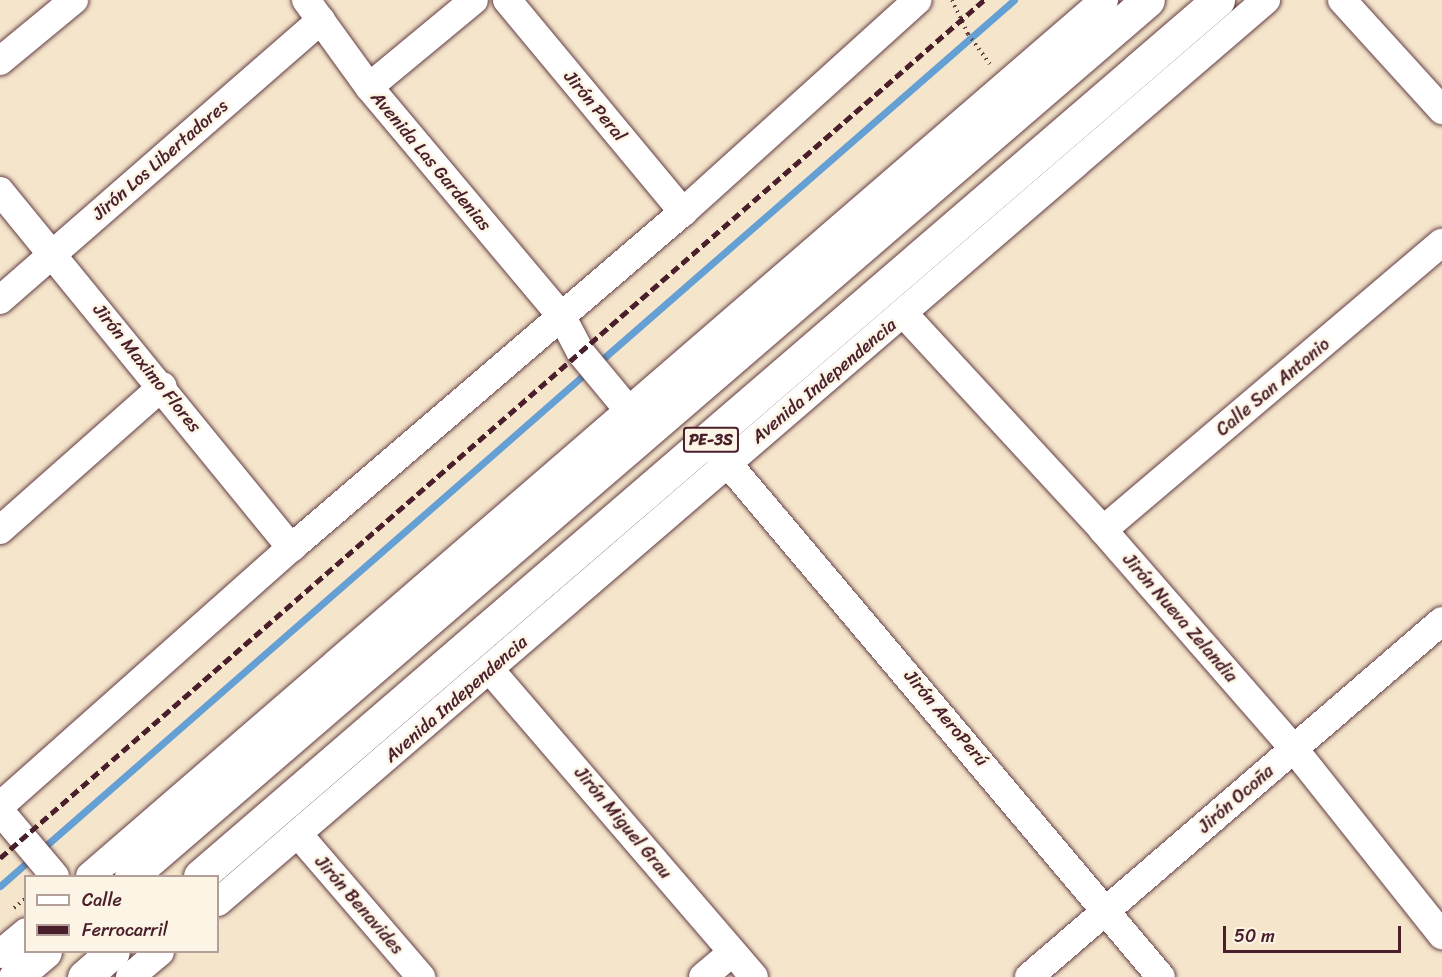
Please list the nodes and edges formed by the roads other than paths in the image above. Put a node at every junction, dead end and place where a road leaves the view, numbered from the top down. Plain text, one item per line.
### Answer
1 (74, 0) edge
2 (474, 0) edge
3 (507, 0) edge
4 (918, 0) edge
5 (1104, 0) edge
6 (1149, 0) edge
7 (1218, 0) edge
8 (1266, 0) edge
9 (1342, 0) edge
10 (313, 10) edge
11 (0, 61) edge
12 (369, 87) junction
13 (1442, 110) edge
14 (0, 190) edge
15 (683, 212) junction
16 (1442, 243) edge
17 (54, 253) junction
18 (0, 300) edge
19 (904, 314) junction
20 (562, 317) junction
21 (163, 386) junction
22 (630, 412) junction
23 (718, 451) junction
24 (0, 530) edge
25 (1103, 530) junction
26 (291, 548) junction
27 (1442, 621) edge
28 (491, 671) junction
29 (1294, 749) junction
30 (317, 797) junction
31 (0, 806) edge
32 (0, 811) edge
33 (298, 834) junction
34 (44, 862) edge
35 (91, 875) edge
36 (132, 875) edge
37 (201, 875) edge
38 (219, 901) edge
39 (1107, 910) junction
40 (24, 934) edge
41 (1442, 935) edge
42 (43, 953) edge
43 (111, 953) edge
44 (158, 953) edge
45 (732, 953) junction
46 (0, 954) edge
47 (15, 977) edge
48 (84, 977) edge
49 (130, 977) edge
50 (421, 977) edge
51 (703, 977) edge
52 (754, 977) edge
53 (1029, 977) edge
54 (1161, 977) edge

1 - 11 street
2 - 12 street
3 - 15 street, Jirón Peral
4 - 15 street
5 - 22 street
6 - 36 highway, PE-3S
7 - 23 highway, Avenida Independencia / PE-3S
8 - 19 street, Avenida Independencia
9 - 13 street
10 - 12 street, Avenida Las Gardenias
10 - 17 street, Jirón Los Libertadores
12 - 20 street, Avenida Las Gardenias
14 - 17 street, Jirón Maximo Flores
15 - 20 street
16 - 25 street, Calle San Antonio
17 - 18 street, Jirón Los Libertadores
17 - 21 street, Jirón Maximo Flores
19 - 23 street, Avenida Independencia
19 - 25 street, Jirón Nueva Zelandia
20 - 22 street, Avenida Las Gardenias
20 - 26 street
21 - 24 street
21 - 26 street, Jirón Maximo Flores
22 - 35 street
23 - 28 street, Avenida Independencia
23 - 30 highway, Avenida Independencia / PE-3S
23 - 39 street, Jirón AeroPerú
25 - 29 street, Jirón Nueva Zelandia
26 - 31 street
27 - 29 street, Jirón Ocoña
28 - 30 street, Avenida Independencia
28 - 45 street, Jirón Miguel Grau
29 - 39 street, Jirón Ocoña
29 - 41 street, Jirón Nueva Zelandia
30 - 33 street, Avenida Independencia
30 - 37 highway, Avenida Independencia / PE-3S
32 - 34 street
33 - 38 street, Avenida Independencia
33 - 50 street, Jirón Benavides
39 - 53 street, Jirón Ocoña
39 - 54 street, Jirón AeroPerú
40 - 46 street
42 - 47 highway
43 - 48 highway
44 - 49 street
45 - 51 street
45 - 52 street, Jirón Miguel Grau

